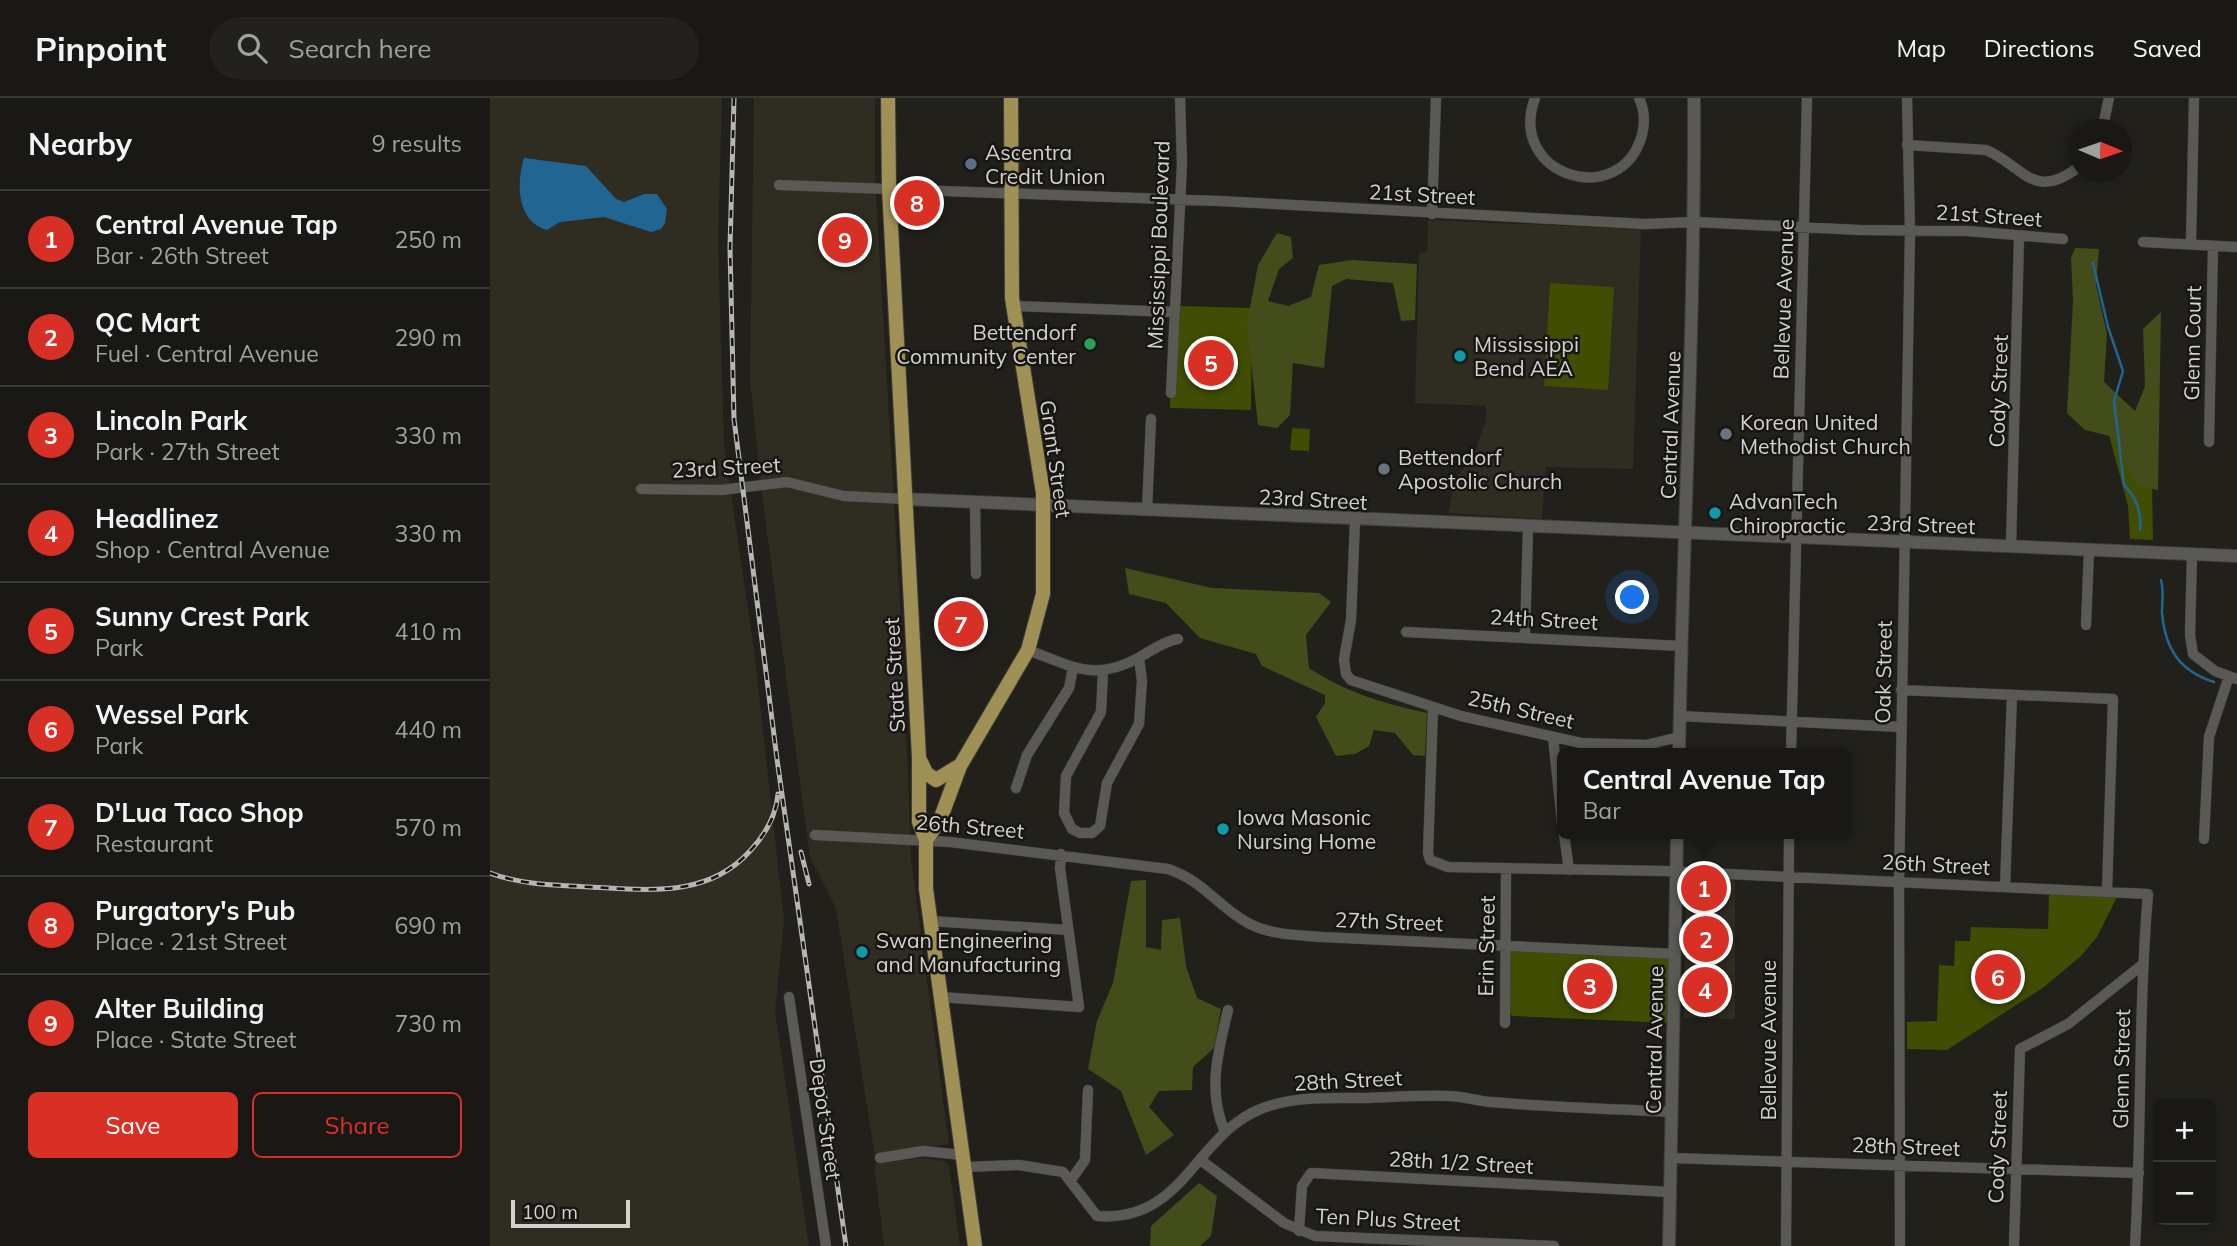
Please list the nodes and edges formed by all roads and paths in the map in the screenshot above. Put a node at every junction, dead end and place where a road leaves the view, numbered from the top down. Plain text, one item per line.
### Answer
1 (888, 98) edge
2 (1011, 98) edge
3 (1180, 98) edge
4 (1436, 98) edge
5 (1535, 98) edge
6 (1639, 98) edge
7 (1694, 98) edge
8 (1807, 98) edge
9 (1907, 98) edge
10 (2109, 98) edge
11 (2194, 98) edge
12 (2104, 119) edge
13 (1907, 145) junction
14 (2069, 171) edge
15 (779, 185) dead end
16 (889, 188) junction
17 (1010, 192) junction
18 (1179, 200) junction
19 (1432, 214) junction
20 (1695, 222) junction
21 (1805, 228) junction
22 (1910, 230) junction
23 (2019, 238) junction
24 (2063, 239) dead end
25 (2143, 242) dead end
26 (2191, 244) junction
27 (2213, 246) junction
28 (2237, 247) edge
29 (1013, 306) junction
30 (1175, 312) junction
31 (1171, 393) dead end
32 (1151, 419) dead end
33 (2209, 442) dead end
34 (641, 489) dead end
35 (905, 499) junction
36 (975, 502) junction
37 (1044, 505) junction
38 (1147, 510) junction
39 (1355, 521) junction
40 (1528, 527) junction
41 (1686, 534) junction
42 (1795, 538) junction
43 (1905, 542) junction
44 (2011, 546) junction
45 (2089, 550) junction
46 (2192, 554) junction
47 (2237, 556) edge
48 (976, 574) dead end
49 (2086, 625) dead end
50 (1406, 632) dead end
51 (1524, 636) junction
52 (1178, 639) dead end
53 (1681, 646) junction
54 (1028, 650) junction
55 (1139, 658) junction
56 (1073, 668) junction
57 (1103, 671) junction
58 (2233, 677) edge
59 (1901, 690) junction
60 (2012, 695) junction
61 (1433, 708) junction
62 (1679, 716) junction
63 (1791, 720) junction
64 (1901, 727) junction
65 (1553, 737) junction
66 (1679, 737) junction
67 (1679, 748) edge
68 (1791, 748) edge
69 (919, 757) junction
70 (960, 766) junction
71 (1557, 775) edge
72 (1016, 788) dead end
73 (814, 835) dead end
74 (1565, 839) edge
75 (1677, 839) edge
76 (1788, 839) edge
77 (2204, 839) dead end
78 (926, 840) junction
79 (1061, 854) junction
80 (1121, 861) joint
81 (1506, 869) junction
82 (1569, 870) junction
83 (1676, 872) junction
84 (1787, 877) junction
85 (1899, 882) junction
86 (2005, 887) junction
87 (2107, 892) junction
88 (2148, 894) joint
89 (930, 921) junction
90 (1068, 930) junction
91 (1506, 944) junction
92 (1675, 954) junction
93 (2142, 965) junction
94 (789, 997) dead end
95 (940, 997) junction
96 (1228, 1010) dead end
97 (1504, 1023) dead end
98 (1088, 1090) dead end
99 (1672, 1112) junction
100 (1225, 1132) junction
101 (880, 1158) dead end
102 (1671, 1158) junction
103 (963, 1161) junction
104 (1202, 1161) junction
105 (1787, 1162) junction
106 (1901, 1165) junction
107 (2016, 1169) junction
108 (2139, 1173) junction
109 (1071, 1180) junction
110 (1670, 1192) junction
111 (1299, 1231) junction
112 (826, 1246) edge
113 (975, 1246) edge
114 (1554, 1246) edge
115 (1669, 1246) edge
116 (1786, 1246) edge
117 (1900, 1246) edge
118 (2014, 1246) edge
119 (2134, 1246) edge

1 - 16 main road, State Street
2 - 17 main road, Grant Street
3 - 18 street, Mississippi Boulevard
4 - 19 street
5 - 6 street
7 - 20 street, Central Avenue
8 - 21 street, Bellevue Avenue
9 - 13 street, Oak Street
10 - 12 street
11 - 26 street
13 - 14 street
13 - 22 street, Oak Street
15 - 16 street, 21st Street
16 - 17 street, 21st Street
16 - 35 main road, State Street
17 - 18 street, 21st Street
17 - 29 main road, Grant Street
18 - 19 street, 21st Street
18 - 30 street, Mississippi Boulevard
19 - 20 street, 21st Street
20 - 21 street, 21st Street
20 - 41 street, Central Avenue
21 - 22 street, 21st Street
21 - 42 street, Bellevue Avenue
22 - 23 street, 21st Street
22 - 43 street, Oak Street
23 - 24 street, 21st Street
23 - 44 street, Cody Street
25 - 26 street
26 - 27 street
27 - 28 street
27 - 33 street, Glenn Court
29 - 30 street
29 - 37 main road, Grant Street
30 - 31 street, Mississippi Boulevard
32 - 38 street
34 - 35 street, 23rd Street
35 - 36 street, 23rd Street
35 - 69 main road, State Street
36 - 37 street, 23rd Street
36 - 48 street
37 - 38 street, 23rd Street
37 - 54 main road, Grant Street
38 - 39 street, 23rd Street
39 - 40 street, 23rd Street
39 - 61 street, 25th Street
40 - 41 street, 23rd Street
40 - 51 street
41 - 42 street, 23rd Street
41 - 53 street, Central Avenue
42 - 43 street, 23rd Street
42 - 63 street, Bellevue Avenue
43 - 44 street, 23rd Street
43 - 59 street, Oak Street
44 - 45 street, 23rd Street
45 - 46 street, 23rd Street
45 - 49 street
46 - 47 street, 23rd Street
46 - 58 street
50 - 51 street, 24th Street
51 - 53 street, 24th Street
52 - 55 street
53 - 62 street, Central Avenue
54 - 56 street
54 - 70 main road, Grant Street
55 - 57 street
55 - 57 street
56 - 57 street
56 - 72 street
58 - 77 street
59 - 60 street
59 - 64 street, Oak Street
60 - 86 street
60 - 87 street
61 - 65 street, 25th Street
61 - 81 street, 26th Street
62 - 63 street
62 - 66 street, Central Avenue
63 - 64 street
63 - 68 street, Bellevue Avenue
64 - 85 street, Oak Street
65 - 66 street, 25th Street
65 - 71 street
66 - 67 street, Central Avenue
69 - 70 main road
69 - 78 main road, State Street
70 - 78 main road, Grant Street
73 - 78 street, 26th Street
74 - 82 street
75 - 83 street, Central Avenue
76 - 84 street, Bellevue Avenue
78 - 79 street, 26th Street
78 - 89 main road, State Street
79 - 80 street, 26th Street
79 - 90 street
80 - 91 street, 27th Street
81 - 82 street, 26th Street
81 - 91 street, Erin Street
82 - 83 street, 26th Street
83 - 84 street, 26th Street
83 - 92 street, Central Avenue
84 - 85 street, 26th Street
84 - 105 street, Bellevue Avenue
85 - 86 street, 26th Street
85 - 106 street, Oak Street
86 - 87 street, 26th Street
87 - 88 street, 26th Street
88 - 93 street, Glenn Street
89 - 90 street
89 - 95 main road, State Street
90 - 95 street
91 - 92 street, 27th Street
91 - 97 street, Erin Street
92 - 99 street, Central Avenue
93 - 107 street, Cody Street
93 - 108 street, Glenn Street
94 - 112 street, Depot Street
95 - 103 main road, State Street
96 - 100 street
98 - 109 street
99 - 100 street, 28th Street
99 - 102 street, Central Avenue
100 - 104 street, 28th Street
101 - 103 street
102 - 105 street, 28th Street
102 - 110 street, Central Avenue
103 - 109 street
103 - 113 main road, State Street
104 - 109 street, 28th Street
104 - 111 street, Ten Plus Street
105 - 106 street, 28th Street
105 - 116 street, Bellevue Avenue
106 - 107 street, 28th Street
106 - 117 street, Oak Street
107 - 108 street, 28th Street
107 - 118 street, Cody Street
108 - 119 street, Glenn Street
110 - 111 street, 28th 1/2 Street
110 - 115 street, Central Avenue
111 - 114 street, Ten Plus Street

